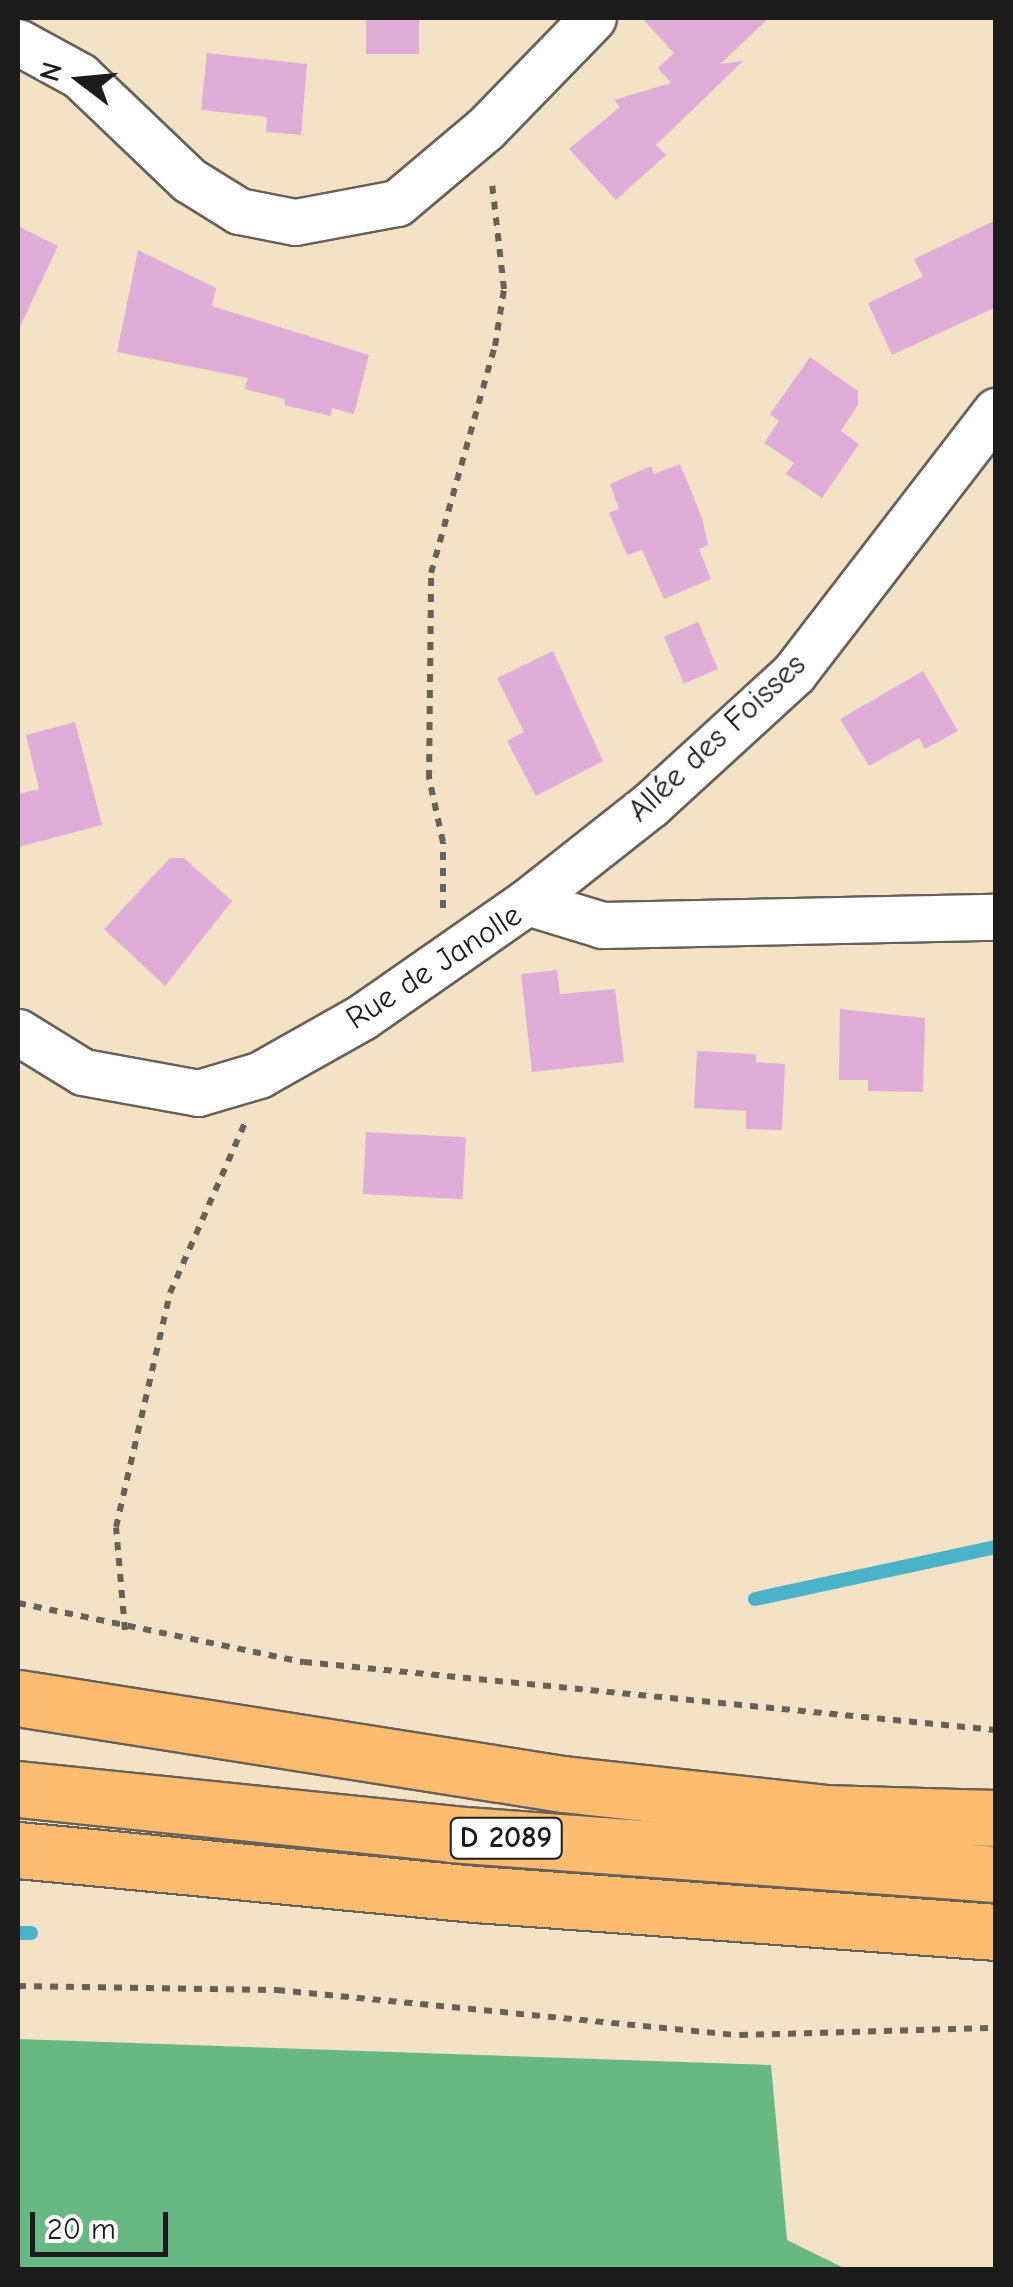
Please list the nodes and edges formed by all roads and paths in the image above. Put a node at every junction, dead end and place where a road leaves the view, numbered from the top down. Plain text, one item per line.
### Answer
1 (593, 18) edge
2 (18, 42) edge
3 (486, 128) junction
4 (996, 411) edge
5 (527, 902) junction
6 (996, 917) edge
7 (446, 960) junction
8 (18, 1032) edge
9 (259, 1075) junction
10 (18, 1602) edge
11 (125, 1630) junction
12 (18, 1698) edge
13 (996, 1730) edge
14 (18, 1789) edge
15 (996, 1818) edge
16 (18, 1850) edge
17 (996, 1874) edge
18 (996, 1932) edge
19 (18, 1986) edge
20 (996, 2028) edge

1 - 3 street
2 - 3 street
3 - 7 path
4 - 5 street, Allée des Foisses
5 - 6 street, Rue de Janolle
5 - 7 street, Rue de Janolle
7 - 9 street, Rue de Janolle
8 - 9 street, Rue de Janolle
9 - 11 path
10 - 11 path
11 - 13 path
12 - 15 highway
14 - 17 highway, D 2089
16 - 18 highway, D 2089
19 - 20 path

